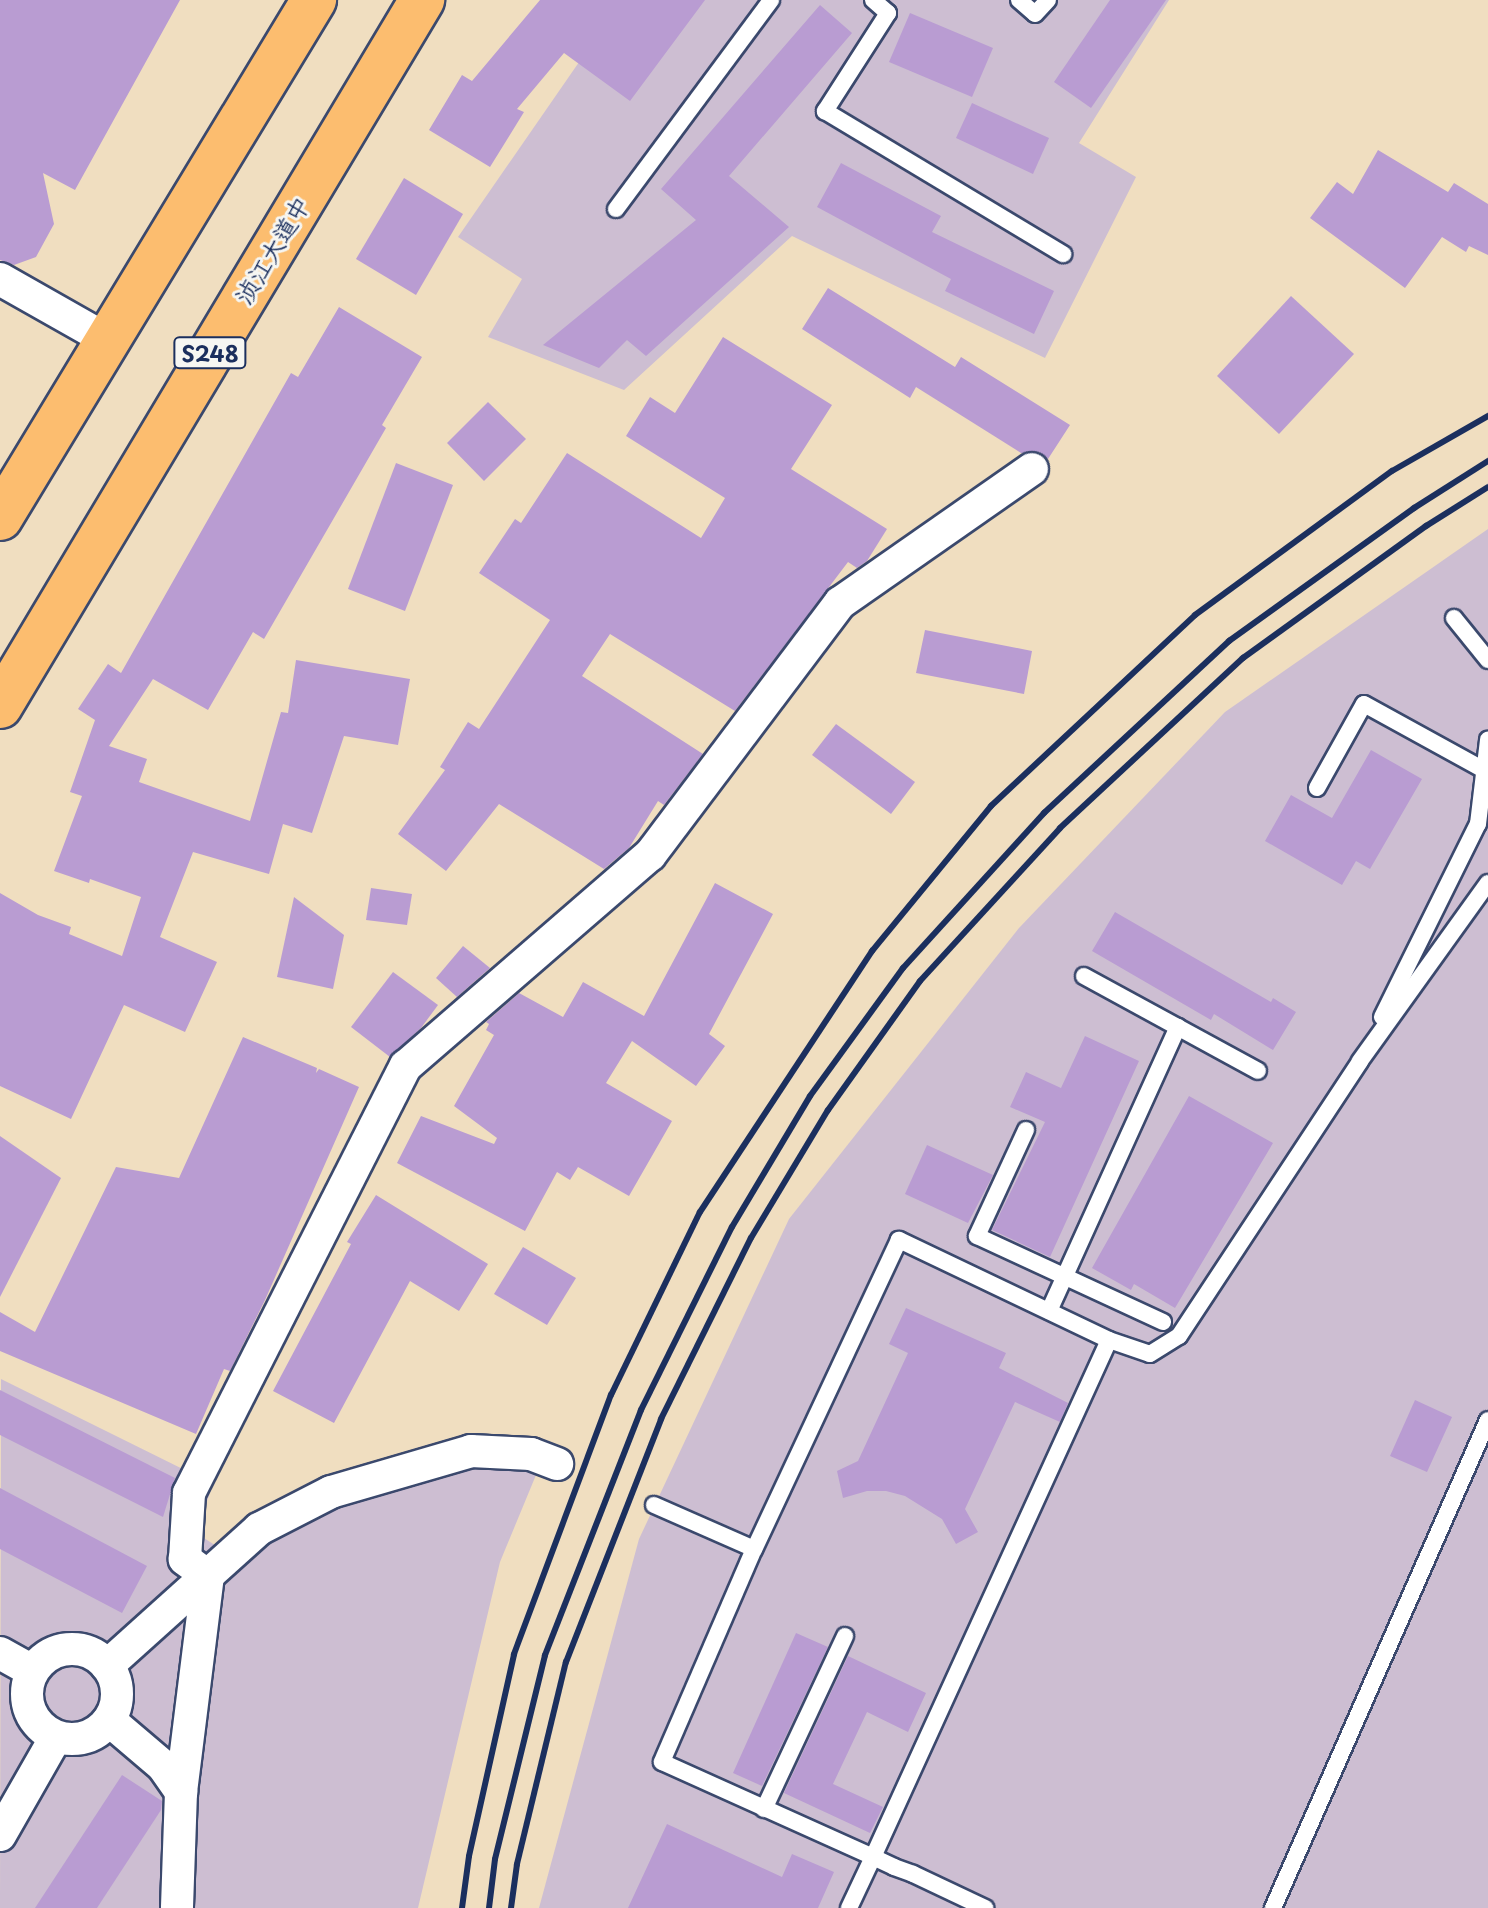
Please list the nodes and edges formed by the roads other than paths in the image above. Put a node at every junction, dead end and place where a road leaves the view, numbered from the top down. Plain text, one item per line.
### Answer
1 (314, 0) edge
2 (422, 0) edge
3 (771, 0) edge
4 (873, 0) edge
5 (1019, 0) edge
6 (1048, 0) edge
7 (616, 209) dead end
8 (1063, 254) dead end
9 (0, 279) edge
10 (108, 340) junction
11 (1032, 469) dead end
12 (0, 518) edge
13 (1454, 618) dead end
14 (1488, 660) edge
15 (0, 706) edge
16 (1488, 740) edge
17 (1484, 770) junction
18 (1317, 788) dead end
19 (1488, 883) edge
20 (1084, 976) dead end
21 (1178, 1027) junction
22 (1360, 1061) junction
23 (1258, 1071) dead end
24 (1026, 1130) dead end
25 (1064, 1277) junction
26 (1049, 1311) junction
27 (1163, 1322) dead end
28 (1109, 1340) junction
29 (1488, 1420) edge
30 (557, 1464) dead end
31 (654, 1505) dead end
32 (754, 1549) junction
33 (208, 1576) junction
34 (845, 1636) dead end
35 (0, 1653) edge
36 (107, 1666) junction
37 (32, 1671) junction
38 (109, 1720) junction
39 (56, 1737) junction
40 (181, 1792) junction
41 (764, 1809) junction
42 (0, 1835) edge
43 (873, 1857) junction
44 (177, 1908) edge
45 (849, 1908) edge
46 (985, 1908) edge
47 (1273, 1908) edge

1 - 10 main road
2 - 15 main road, 浈江大道中 / S248
3 - 7 lane
4 - 8 lane
5 - 6 lane
9 - 10 street
10 - 12 main road
11 - 33 street
13 - 14 lane
16 - 17 lane
17 - 18 lane
17 - 22 lane
19 - 22 lane
20 - 21 lane
21 - 23 lane
21 - 25 lane
22 - 28 lane
24 - 25 lane
25 - 26 lane
25 - 27 lane
26 - 28 lane
26 - 32 lane
28 - 43 lane
29 - 47 lane
30 - 33 street
31 - 32 lane
32 - 41 lane
33 - 36 street
33 - 40 street
34 - 41 lane
35 - 37 street
36 - 37 street
36 - 38 street
37 - 39 street
38 - 39 street
38 - 40 street
39 - 42 street
40 - 44 street
41 - 43 lane
43 - 45 lane
43 - 46 lane

